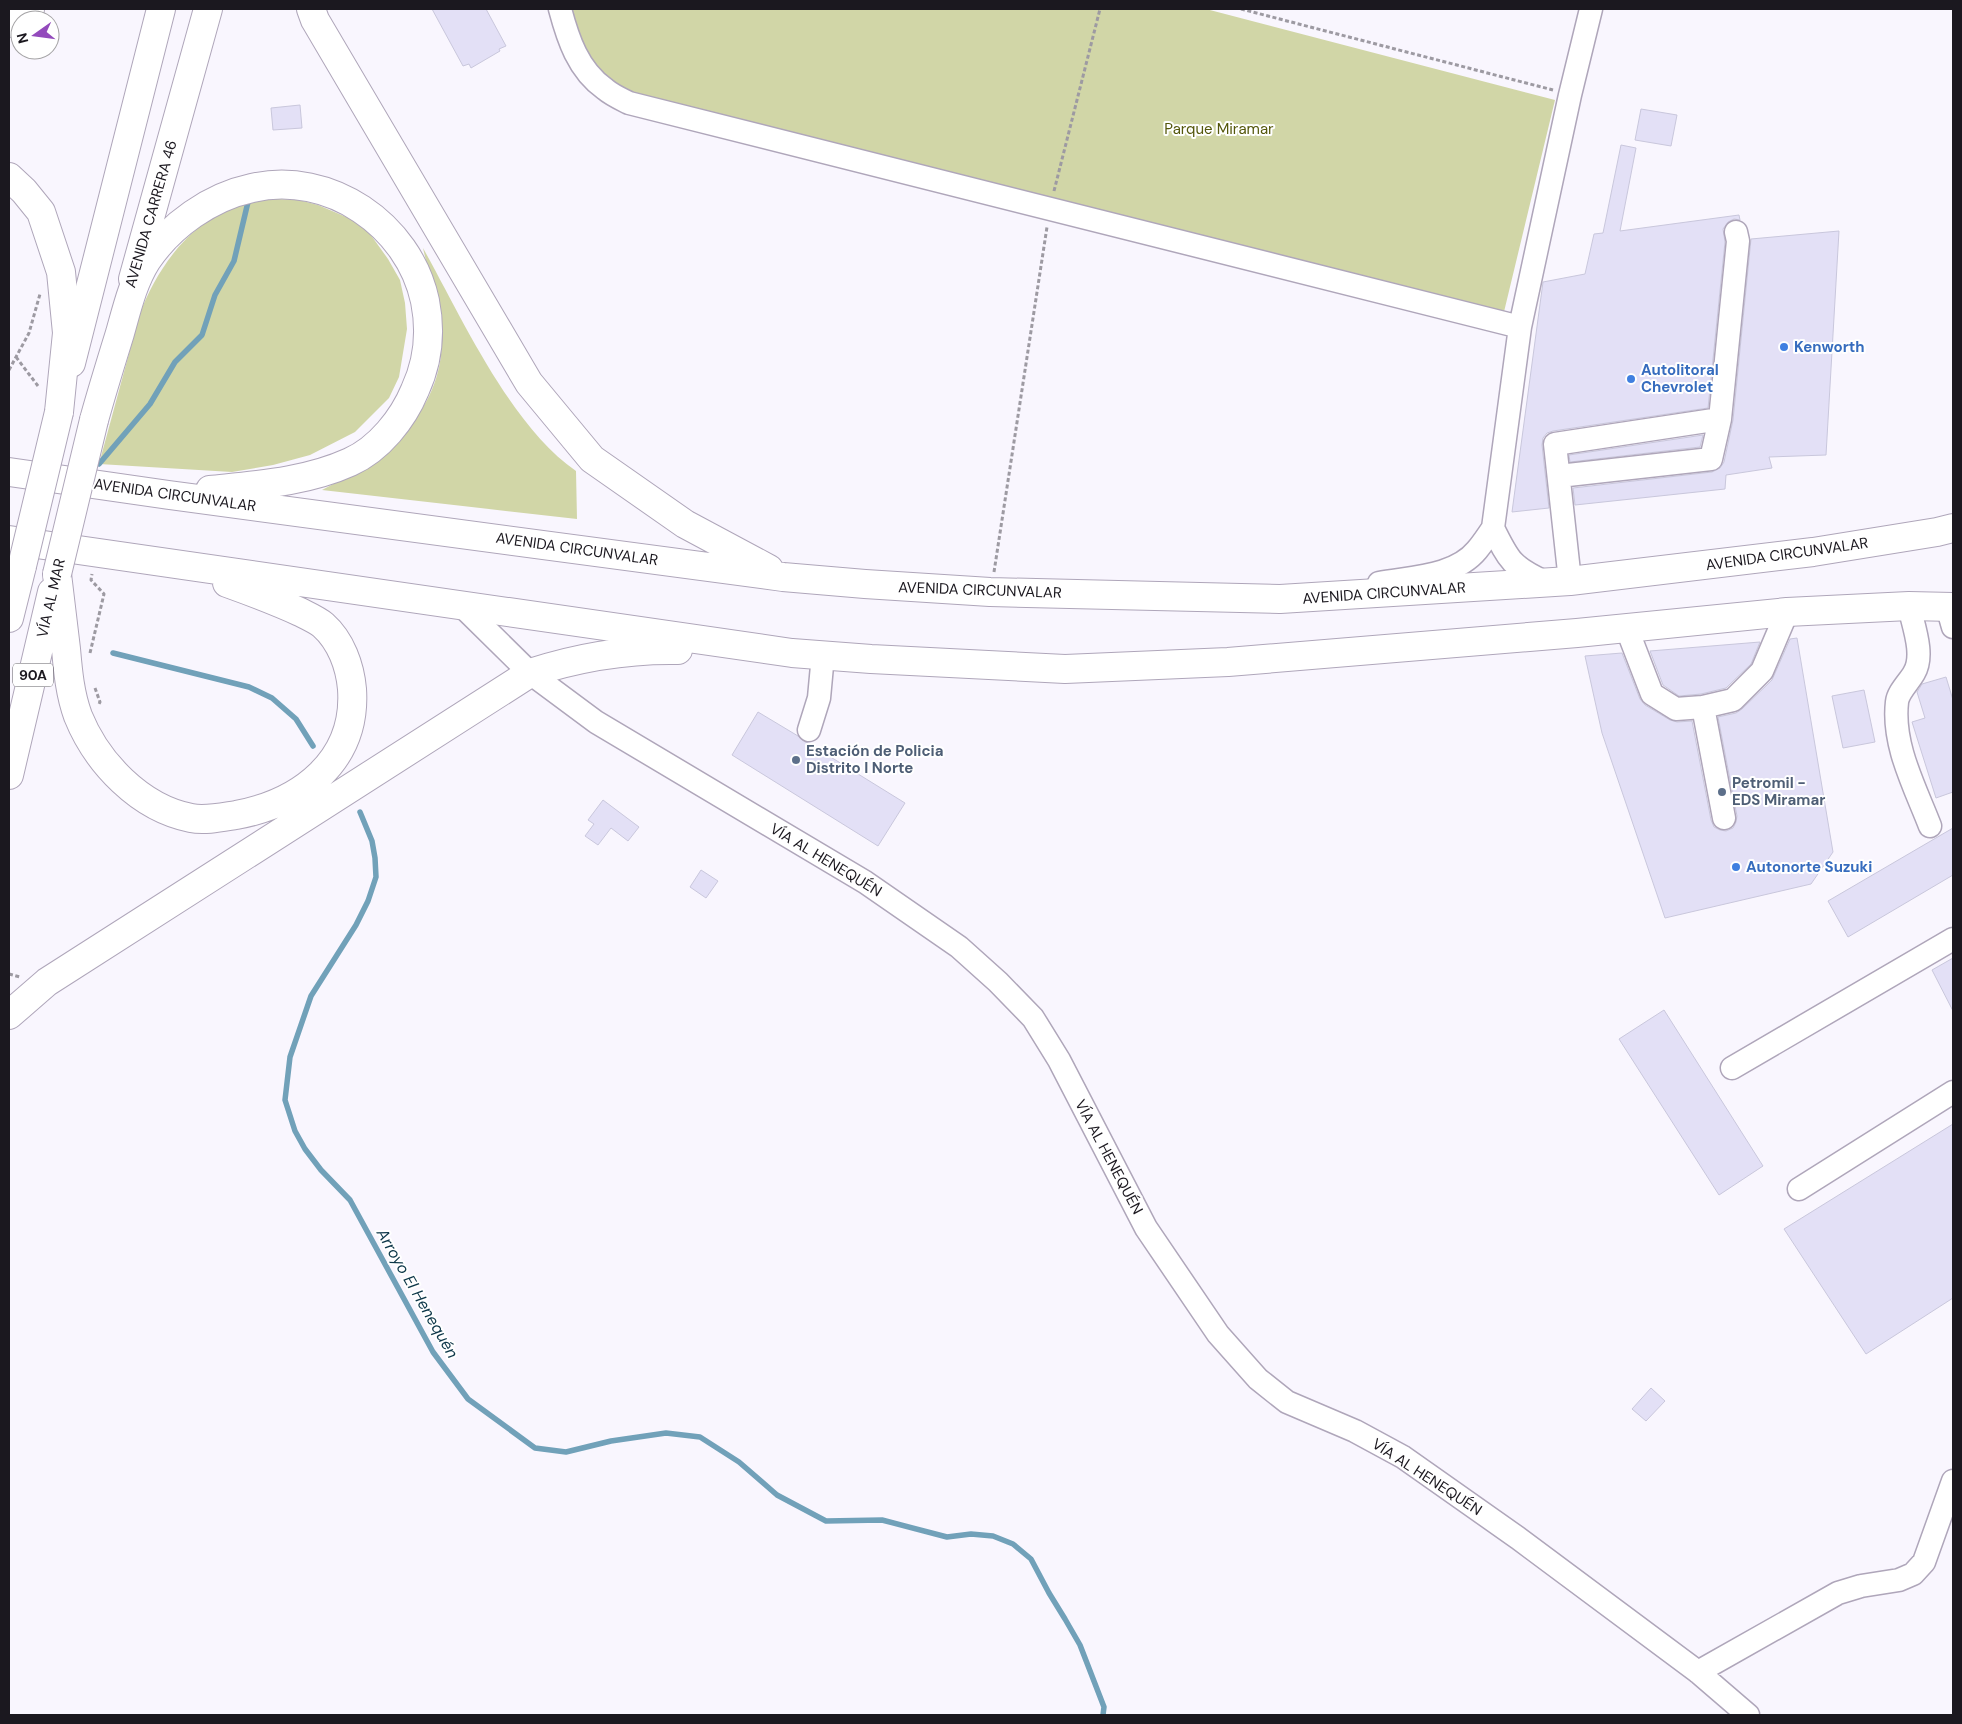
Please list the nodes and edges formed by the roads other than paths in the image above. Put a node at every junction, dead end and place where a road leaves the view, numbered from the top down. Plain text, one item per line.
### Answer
1 (30, 9) edge
2 (162, 9) edge
3 (208, 9) edge
4 (311, 9) edge
5 (560, 9) edge
6 (1591, 9) edge
7 (9, 23) edge
8 (9, 177) edge
9 (1736, 232) dead end
10 (1520, 327) junction
11 (59, 412) junction
12 (1720, 419) junction
13 (94, 420) junction
14 (9, 472) edge
15 (1559, 476) junction
16 (169, 495) junction
17 (1493, 528) junction
18 (1953, 528) edge
19 (9, 540) edge
20 (171, 563) junction
21 (22, 566) junction
22 (57, 574) junction
23 (783, 577) junction
24 (1559, 582) junction
25 (1312, 598) junction
26 (462, 606) junction
27 (1909, 606) junction
28 (9, 607) edge
29 (1787, 612) junction
30 (1951, 613) edge
31 (9, 618) edge
32 (1627, 629) junction
33 (792, 653) junction
34 (823, 655) junction
35 (530, 673) junction
36 (1703, 707) junction
37 (809, 730) dead end
38 (9, 775) edge
39 (1724, 818) dead end
40 (1930, 826) dead end
41 (1953, 939) edge
42 (9, 1015) edge
43 (1732, 1068) dead end
44 (1953, 1092) edge
45 (1799, 1189) dead end
46 (1953, 1481) edge
47 (1698, 1672) junction
48 (1748, 1715) edge

1 - 7 main road
2 - 11 main road
3 - 13 main road, AVENIDA CARRERA 46
4 - 23 main road
5 - 10 street
6 - 10 street
8 - 11 main road
9 - 12 street
10 - 17 street
11 - 21 main road, bridge
12 - 15 street
12 - 15 street
13 - 16 main road
13 - 22 main road, VÍA AL MAR / 90A, bridge
14 - 16 main road, AVENIDA CIRCUNVALAR
15 - 24 street
16 - 23 main road, AVENIDA CIRCUNVALAR
17 - 24 street
17 - 25 street
18 - 24 main road, AVENIDA CIRCUNVALAR
19 - 20 main road
20 - 22 main road
20 - 26 main road
21 - 28 main road
21 - 31 main road
22 - 38 main road, VÍA AL MAR / 90A
23 - 25 main road, AVENIDA CIRCUNVALAR
24 - 25 main road, AVENIDA CIRCUNVALAR
26 - 33 main road
26 - 35 street, VÍA AL HENEQUÉN
27 - 29 main road
27 - 30 main road
27 - 40 street
29 - 32 main road
29 - 36 street
32 - 34 main road
32 - 36 street
33 - 34 main road
33 - 35 main road
34 - 37 street
35 - 42 main road
35 - 47 street, VÍA AL HENEQUÉN
36 - 39 street
41 - 43 street
44 - 45 street
46 - 47 street
47 - 48 street, VÍA AL HENEQUÉN

